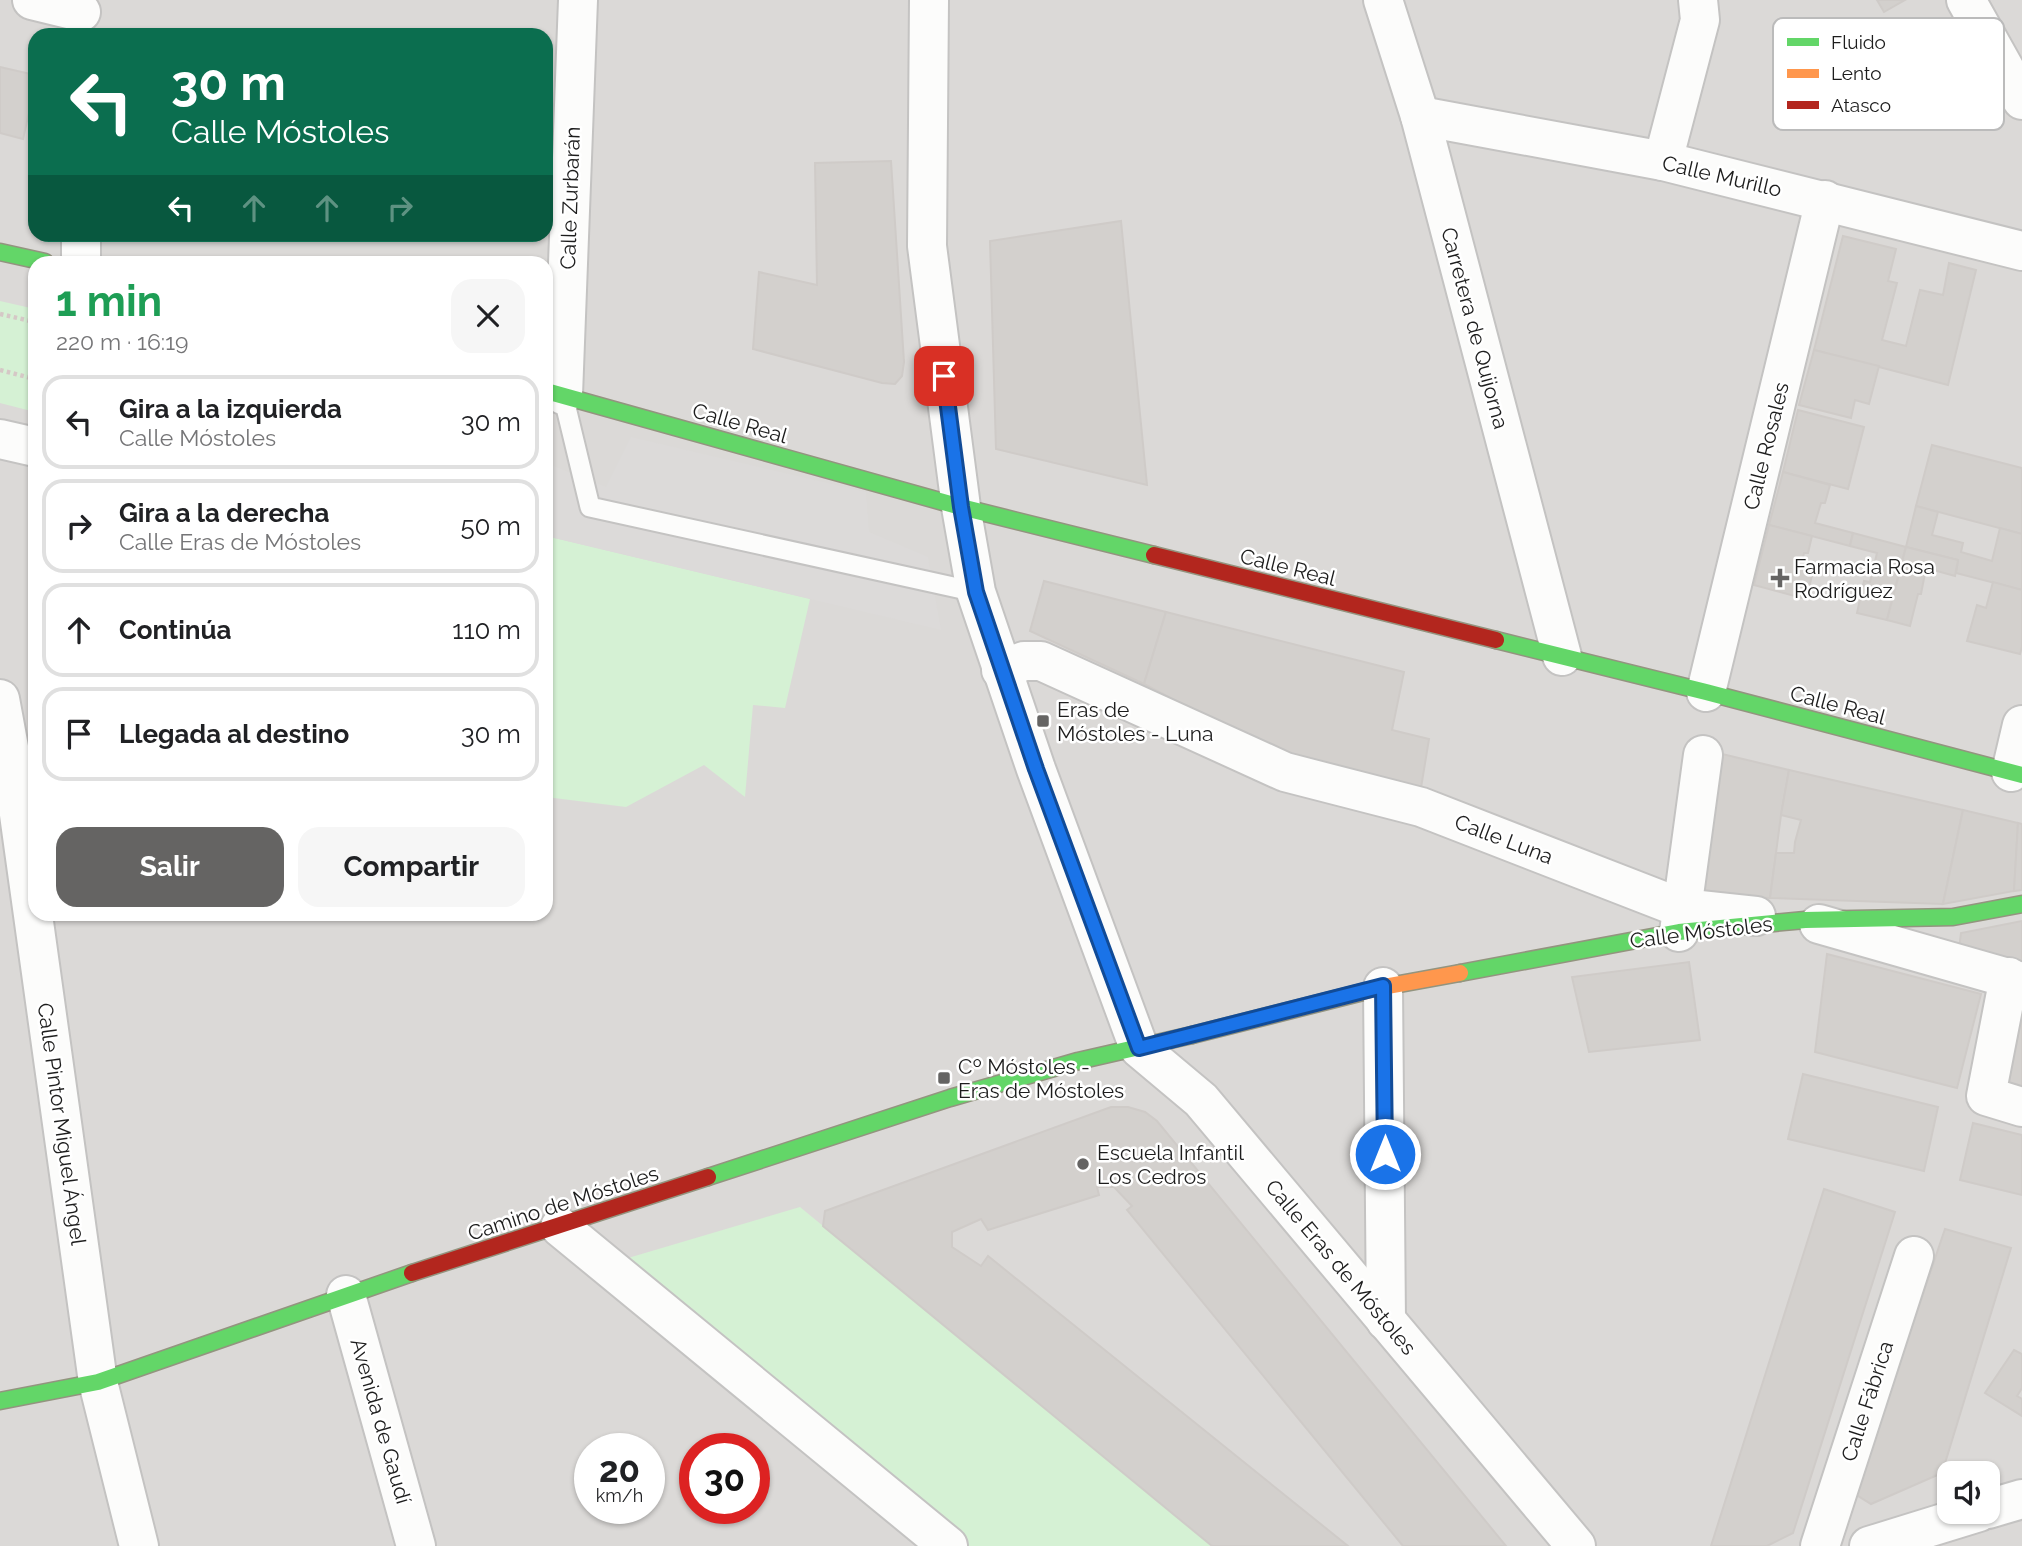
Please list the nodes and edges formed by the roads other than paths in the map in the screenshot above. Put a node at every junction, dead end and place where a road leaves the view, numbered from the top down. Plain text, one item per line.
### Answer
1 (32, 0) edge
2 (578, 0) edge
3 (929, 0) edge
4 (1383, 0) edge
5 (1698, 0) edge
6 (1966, 0) edge
7 (81, 16) edge
8 (1976, 18) edge
9 (2004, 68) edge
10 (2022, 100) edge
11 (1420, 116) junction
12 (1663, 161) junction
13 (1825, 200) junction
14 (2022, 251) edge
15 (0, 252) edge
16 (28, 258) edge
17 (555, 393) edge
18 (0, 439) edge
19 (28, 445) edge
20 (961, 507) junction
21 (976, 592) junction
22 (1562, 656) junction
23 (1001, 670) junction
24 (1706, 692) junction
25 (0, 699) edge
26 (2022, 725) edge
27 (1703, 755) dead end
28 (16, 764) edge
29 (2016, 773) edge
30 (28, 854) edge
31 (2022, 904) edge
32 (1680, 920) junction
33 (1805, 920) junction
34 (37, 921) edge
35 (2015, 980) edge
36 (1383, 986) junction
37 (1139, 1048) junction
38 (2022, 1107) edge
39 (561, 1227) junction
40 (1914, 1256) dead end
41 (346, 1296) junction
42 (1386, 1321) junction
43 (98, 1381) junction
44 (0, 1401) edge
45 (2022, 1499) edge
46 (2000, 1505) edge
47 (1940, 1524) edge
48 (139, 1546) edge
49 (416, 1546) edge
50 (948, 1546) edge
51 (1576, 1546) edge
52 (1820, 1546) edge
53 (1869, 1546) edge

1 - 7 street
2 - 17 street, Calle Zurbarán
3 - 20 street, Calle Eras de Móstoles
4 - 11 street, Carretera de Quijorna
5 - 12 street
6 - 8 street
9 - 10 street
11 - 12 street, Calle Murillo
11 - 22 street, Carretera de Quijorna
12 - 13 street, Calle Murillo
13 - 14 street, Calle Murillo
13 - 24 street, Calle Rosales
15 - 16 street
17 - 20 street, Calle Real
17 - 21 lane
18 - 19 street
20 - 21 street, Calle Eras de Móstoles
20 - 22 street, Calle Real
21 - 23 street, Calle Eras de Móstoles
22 - 24 street, Calle Real
23 - 32 street, Calle Luna
23 - 37 street, Calle Eras de Móstoles
24 - 29 street, Calle Real
25 - 28 street, Calle Pintor Miguel Ángel
26 - 29 street
27 - 32 street
28 - 30 street, Calle Pintor Miguel Ángel
31 - 33 street
32 - 33 street, Calle Luna
32 - 36 street, Calle Móstoles
33 - 35 street, Calle Luna
34 - 43 street, Calle Pintor Miguel Ángel
35 - 38 street
36 - 37 street, Calle Móstoles
36 - 42 street
37 - 39 street, Camino de Móstoles
37 - 42 street, Calle Eras de Móstoles
39 - 41 street, Camino de Móstoles
39 - 50 street
40 - 52 street, Calle Fábrica
41 - 43 street, Camino de Móstoles
41 - 49 street, Avenida de Gaudí
42 - 51 street, Calle Eras de Móstoles
43 - 44 street, Camino de Móstoles
43 - 48 street, Calle Pintor Miguel Ángel
45 - 46 street
47 - 53 street

